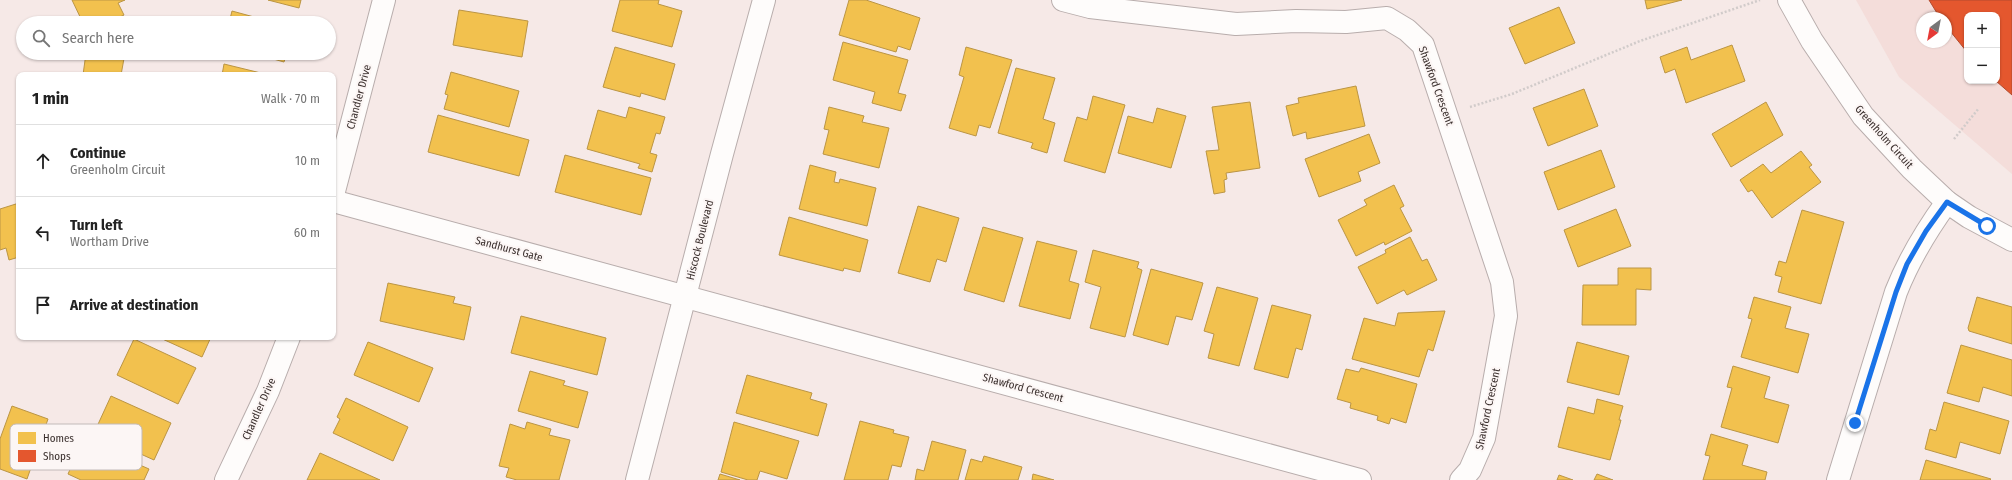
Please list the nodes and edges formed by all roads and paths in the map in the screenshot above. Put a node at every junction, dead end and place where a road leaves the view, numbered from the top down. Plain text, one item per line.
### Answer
1 (384, 0) edge
2 (764, 0) edge
3 (1063, 0) edge
4 (1760, 0) edge
5 (1789, 0) edge
6 (1979, 108) dead end
7 (1447, 114) junction
8 (1954, 139) dead end
9 (336, 184) edge
10 (336, 202) edge
11 (1947, 202) junction
12 (2012, 240) edge
13 (685, 297) junction
14 (288, 340) edge
15 (226, 480) edge
16 (637, 480) edge
17 (1360, 480) edge
18 (1461, 480) edge
19 (1838, 480) edge

1 - 9 street, Chandler Drive
2 - 13 street, Hiscock Boulevard
3 - 7 street, Shawford Crescent
4 - 7 path
5 - 11 street, Greenholm Circuit
6 - 8 path
7 - 18 street, Shawford Crescent
10 - 13 street, Sandhurst Gate
11 - 12 street, Greenholm Circuit
11 - 19 street
13 - 16 street, Hiscock Boulevard
13 - 17 street, Shawford Crescent
14 - 15 street, Chandler Drive

